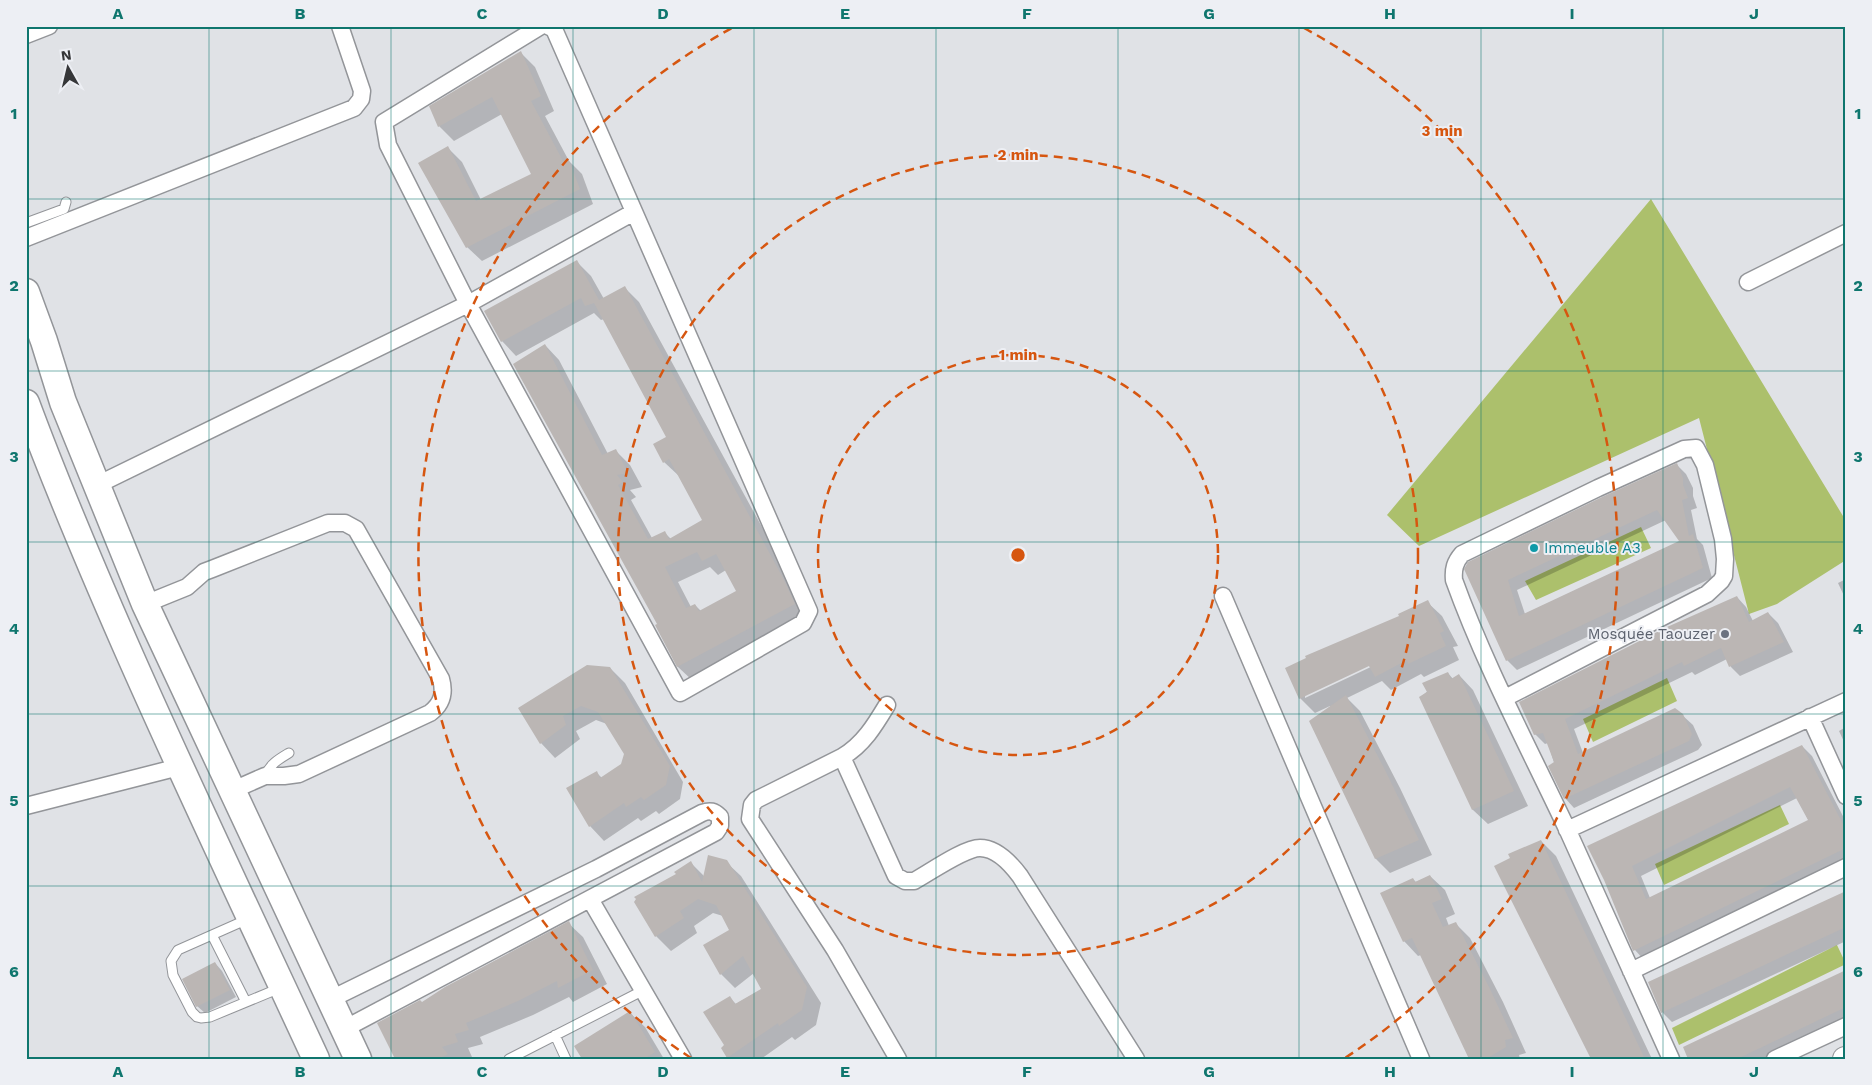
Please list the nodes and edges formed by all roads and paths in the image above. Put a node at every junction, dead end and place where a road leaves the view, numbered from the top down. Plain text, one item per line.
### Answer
1 (49, 26) edge
2 (340, 26) edge
3 (541, 26) edge
4 (548, 26) edge
5 (26, 34) edge
6 (66, 202) dead end
7 (634, 212) junction
8 (26, 223) edge
9 (1846, 232) edge
10 (26, 238) edge
11 (1748, 282) dead end
12 (26, 292) edge
13 (468, 304) junction
14 (26, 403) edge
15 (97, 485) junction
16 (1223, 596) dead end
17 (145, 604) junction
18 (1505, 698) junction
19 (1846, 701) edge
20 (887, 705) dead end
21 (1810, 717) junction
22 (290, 753) dead end
23 (842, 758) junction
24 (179, 767) junction
25 (265, 776) junction
26 (231, 791) junction
27 (1846, 796) edge
28 (26, 806) edge
29 (1567, 830) junction
30 (1846, 867) edge
31 (596, 869) junction
32 (608, 890) junction
33 (590, 899) junction
34 (250, 918) junction
35 (212, 935) junction
36 (430, 952) junction
37 (1631, 971) junction
38 (443, 977) junction
39 (283, 986) junction
40 (642, 991) junction
41 (330, 999) junction
42 (246, 1002) junction
43 (1846, 1026) edge
44 (344, 1029) junction
45 (555, 1035) junction
46 (316, 1059) edge
47 (358, 1059) edge
48 (509, 1059) edge
49 (566, 1059) edge
50 (683, 1059) edge
51 (898, 1059) edge
52 (1136, 1059) edge
53 (1421, 1059) edge
54 (1671, 1059) edge
55 (1775, 1059) edge

1 - 5 street
2 - 10 street
3 - 13 street
4 - 7 street
6 - 8 lane
7 - 13 street
7 - 13 street
9 - 11 street
12 - 15 main road
13 - 15 street
14 - 24 main road
15 - 17 main road
16 - 53 street
17 - 25 street
17 - 26 main road
18 - 18 street
18 - 29 street
19 - 21 street
20 - 23 street
21 - 27 street
21 - 29 street
22 - 25 lane
23 - 51 street
23 - 52 street
24 - 28 street
24 - 34 main road
25 - 26 street
26 - 41 main road
29 - 37 street
30 - 37 street
31 - 32 street
31 - 32 street
31 - 36 street
32 - 33 street
33 - 38 street
33 - 40 street
34 - 35 lane
34 - 39 main road
35 - 42 lane
35 - 42 lane
36 - 38 street
36 - 41 street
37 - 54 street
38 - 44 street
39 - 42 lane
39 - 46 main road
40 - 45 lane
40 - 50 street
41 - 44 main road
43 - 55 street
44 - 47 main road
45 - 48 lane
45 - 49 lane

